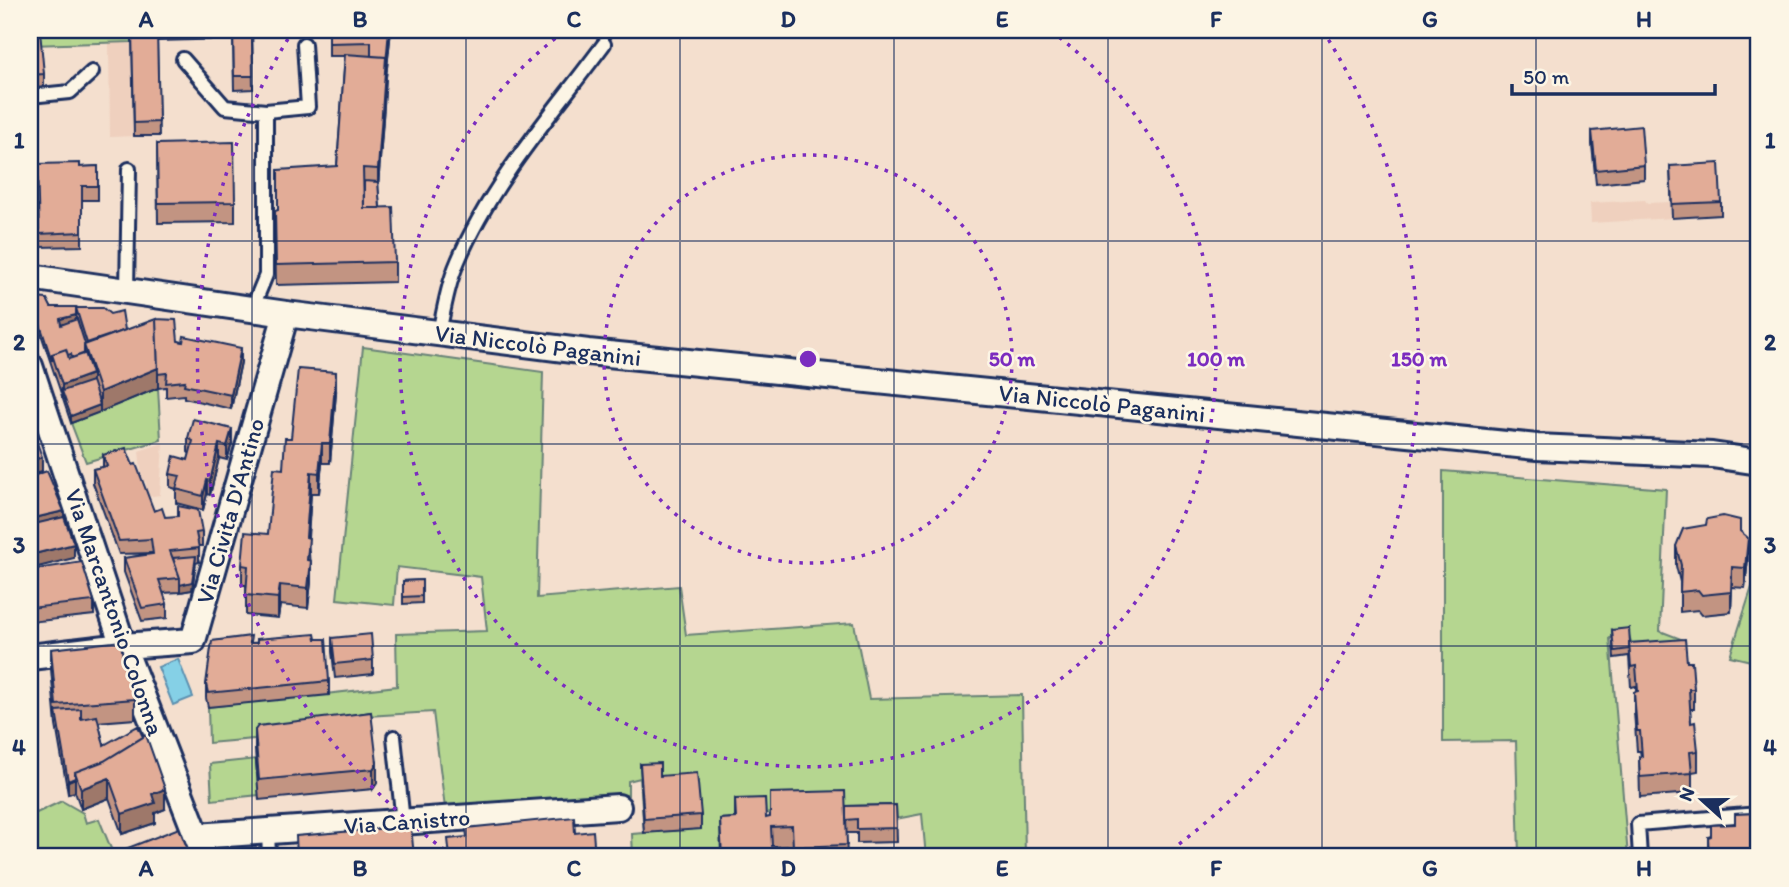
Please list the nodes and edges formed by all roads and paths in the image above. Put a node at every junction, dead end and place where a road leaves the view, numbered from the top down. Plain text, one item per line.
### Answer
1 (304, 44) dead end
2 (604, 44) dead end
3 (183, 59) dead end
4 (92, 72) dead end
5 (30, 96) edge
6 (266, 111) junction
7 (129, 169) dead end
8 (30, 277) edge
9 (127, 291) junction
10 (252, 309) junction
11 (286, 314) junction
12 (439, 333) junction
13 (30, 366) edge
14 (36, 406) edge
15 (1759, 462) edge
16 (123, 646) junction
17 (30, 657) edge
18 (394, 737) dead end
19 (618, 807) dead end
20 (1759, 814) edge
21 (403, 822) junction
22 (268, 831) junction
23 (201, 847) edge
24 (269, 857) edge
25 (1640, 857) edge

1 - 6 lane
2 - 12 lane
3 - 6 lane
4 - 5 lane
6 - 10 lane
7 - 9 lane
8 - 9 street, Via Niccolò Paganini
9 - 10 street, Via Niccolò Paganini
10 - 11 street, Via Niccolò Paganini
11 - 12 street, Via Niccolò Paganini
11 - 16 street, Via Civita D'Antino
12 - 15 street, Via Niccolò Paganini
13 - 14 street, Via Marcantonio Colonna
14 - 16 street, Via Marcantonio Colonna
16 - 17 street
16 - 23 street, Via Marcantonio Colonna
18 - 21 lane
19 - 21 street, Via Canistro
20 - 25 lane
21 - 22 street, Via Canistro
22 - 23 street, Via Canistro
22 - 24 lane

